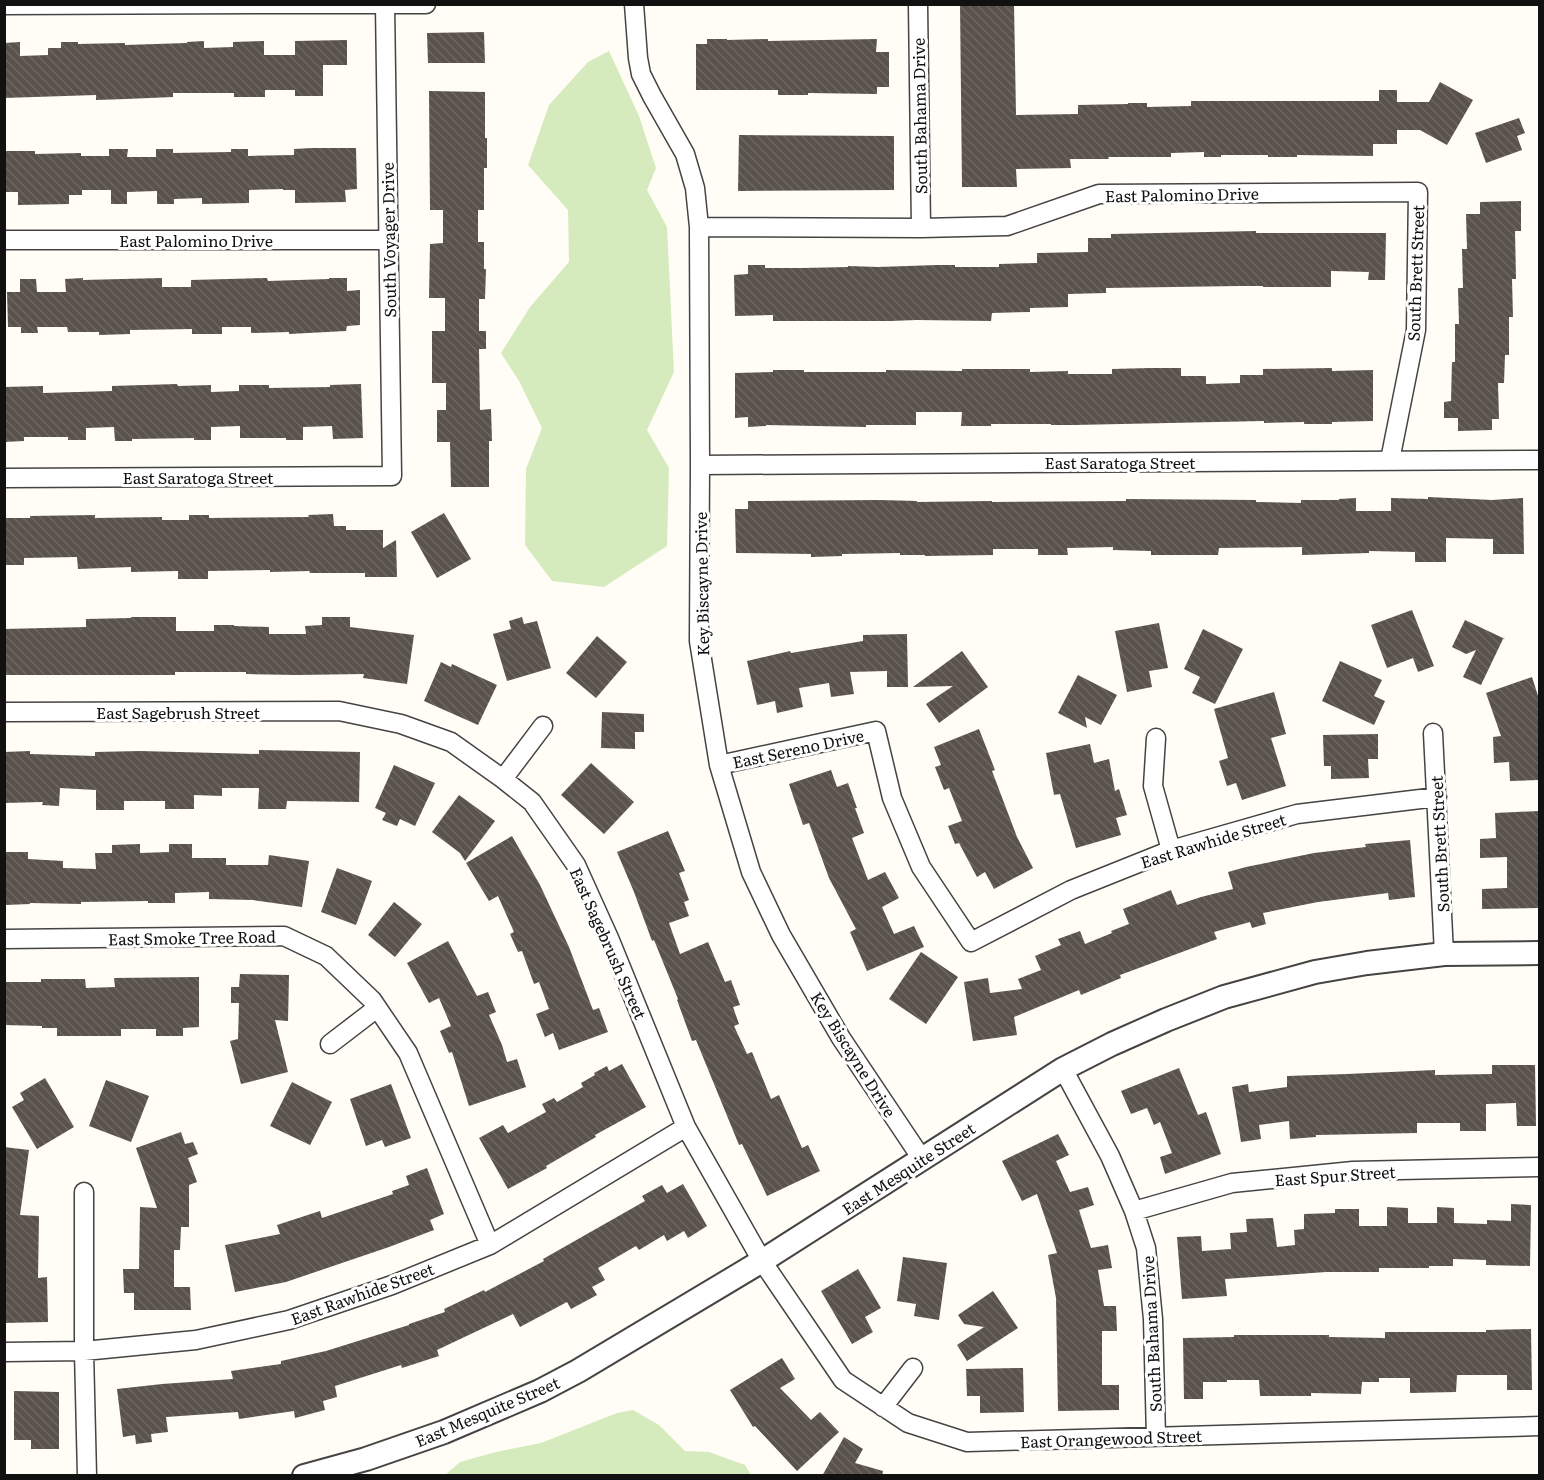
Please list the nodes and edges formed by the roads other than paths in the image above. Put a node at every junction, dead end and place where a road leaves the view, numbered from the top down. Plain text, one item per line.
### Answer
1 (281, 4) edge
2 (426, 4) edge
3 (634, 4) edge
4 (918, 4) edge
5 (4, 5) edge
6 (385, 5) edge
7 (1418, 192) joint
8 (699, 227) junction
9 (921, 228) junction
10 (4, 240) edge
11 (388, 240) junction
12 (1390, 460) junction
13 (1539, 460) edge
14 (700, 465) junction
15 (392, 476) joint
16 (4, 478) edge
17 (4, 712) edge
18 (543, 726) dead end
19 (1433, 733) dead end
20 (1156, 738) dead end
21 (719, 765) junction
22 (503, 779) junction
23 (1437, 797) junction
24 (1171, 850) junction
25 (4, 939) edge
26 (971, 942) joint
27 (1539, 953) edge
28 (1444, 954) junction
29 (377, 1008) junction
30 (330, 1044) dead end
31 (1063, 1069) junction
32 (686, 1127) junction
33 (922, 1159) junction
34 (1539, 1167) edge
35 (84, 1192) dead end
36 (1134, 1211) junction
37 (490, 1245) junction
38 (762, 1261) junction
39 (84, 1351) junction
40 (4, 1352) edge
41 (914, 1368) dead end
42 (884, 1407) junction
43 (1539, 1426) edge
44 (1156, 1437) junction
45 (87, 1476) edge
46 (304, 1476) edge

1 - 5 street
1 - 6 street
2 - 6 street
3 - 8 street, Key Biscayne Drive
4 - 9 street, South Bahama Drive
6 - 11 street, South Voyager Drive
7 - 9 street, East Palomino Drive
7 - 12 street, South Brett Street
8 - 9 street, East Palomino Drive
8 - 14 street, Key Biscayne Drive
10 - 11 street, East Palomino Drive
11 - 15 street, South Voyager Drive
12 - 13 street, East Saratoga Street
12 - 14 street, East Saratoga Street
14 - 21 street, Key Biscayne Drive
15 - 16 street, East Saratoga Street
17 - 22 street, East Sagebrush Street
18 - 22 street
19 - 23 street, South Brett Street
20 - 24 street
21 - 26 street, East Sereno Drive
21 - 33 street, Key Biscayne Drive
22 - 32 street, East Sagebrush Street
23 - 24 street, East Rawhide Street
23 - 28 street, South Brett Street
24 - 26 street, East Rawhide Street
25 - 29 street, East Smoke Tree Road
27 - 28 street, East Mesquite Street
28 - 31 street, East Mesquite Street
29 - 30 street
29 - 37 street, East Smoke Tree Road
31 - 33 street, East Mesquite Street
31 - 36 street, South Bahama Drive
32 - 37 street, East Rawhide Street
32 - 38 street, East Sagebrush Street
33 - 38 street, East Mesquite Street
34 - 36 street, East Spur Street
35 - 39 street
36 - 44 street, South Bahama Drive
37 - 39 street, East Rawhide Street
38 - 42 street, East Orangewood Street
38 - 46 street, East Mesquite Street
39 - 40 street, East Rawhide Street
39 - 45 street
41 - 42 street
42 - 44 street, East Orangewood Street
43 - 44 street, East Orangewood Street

